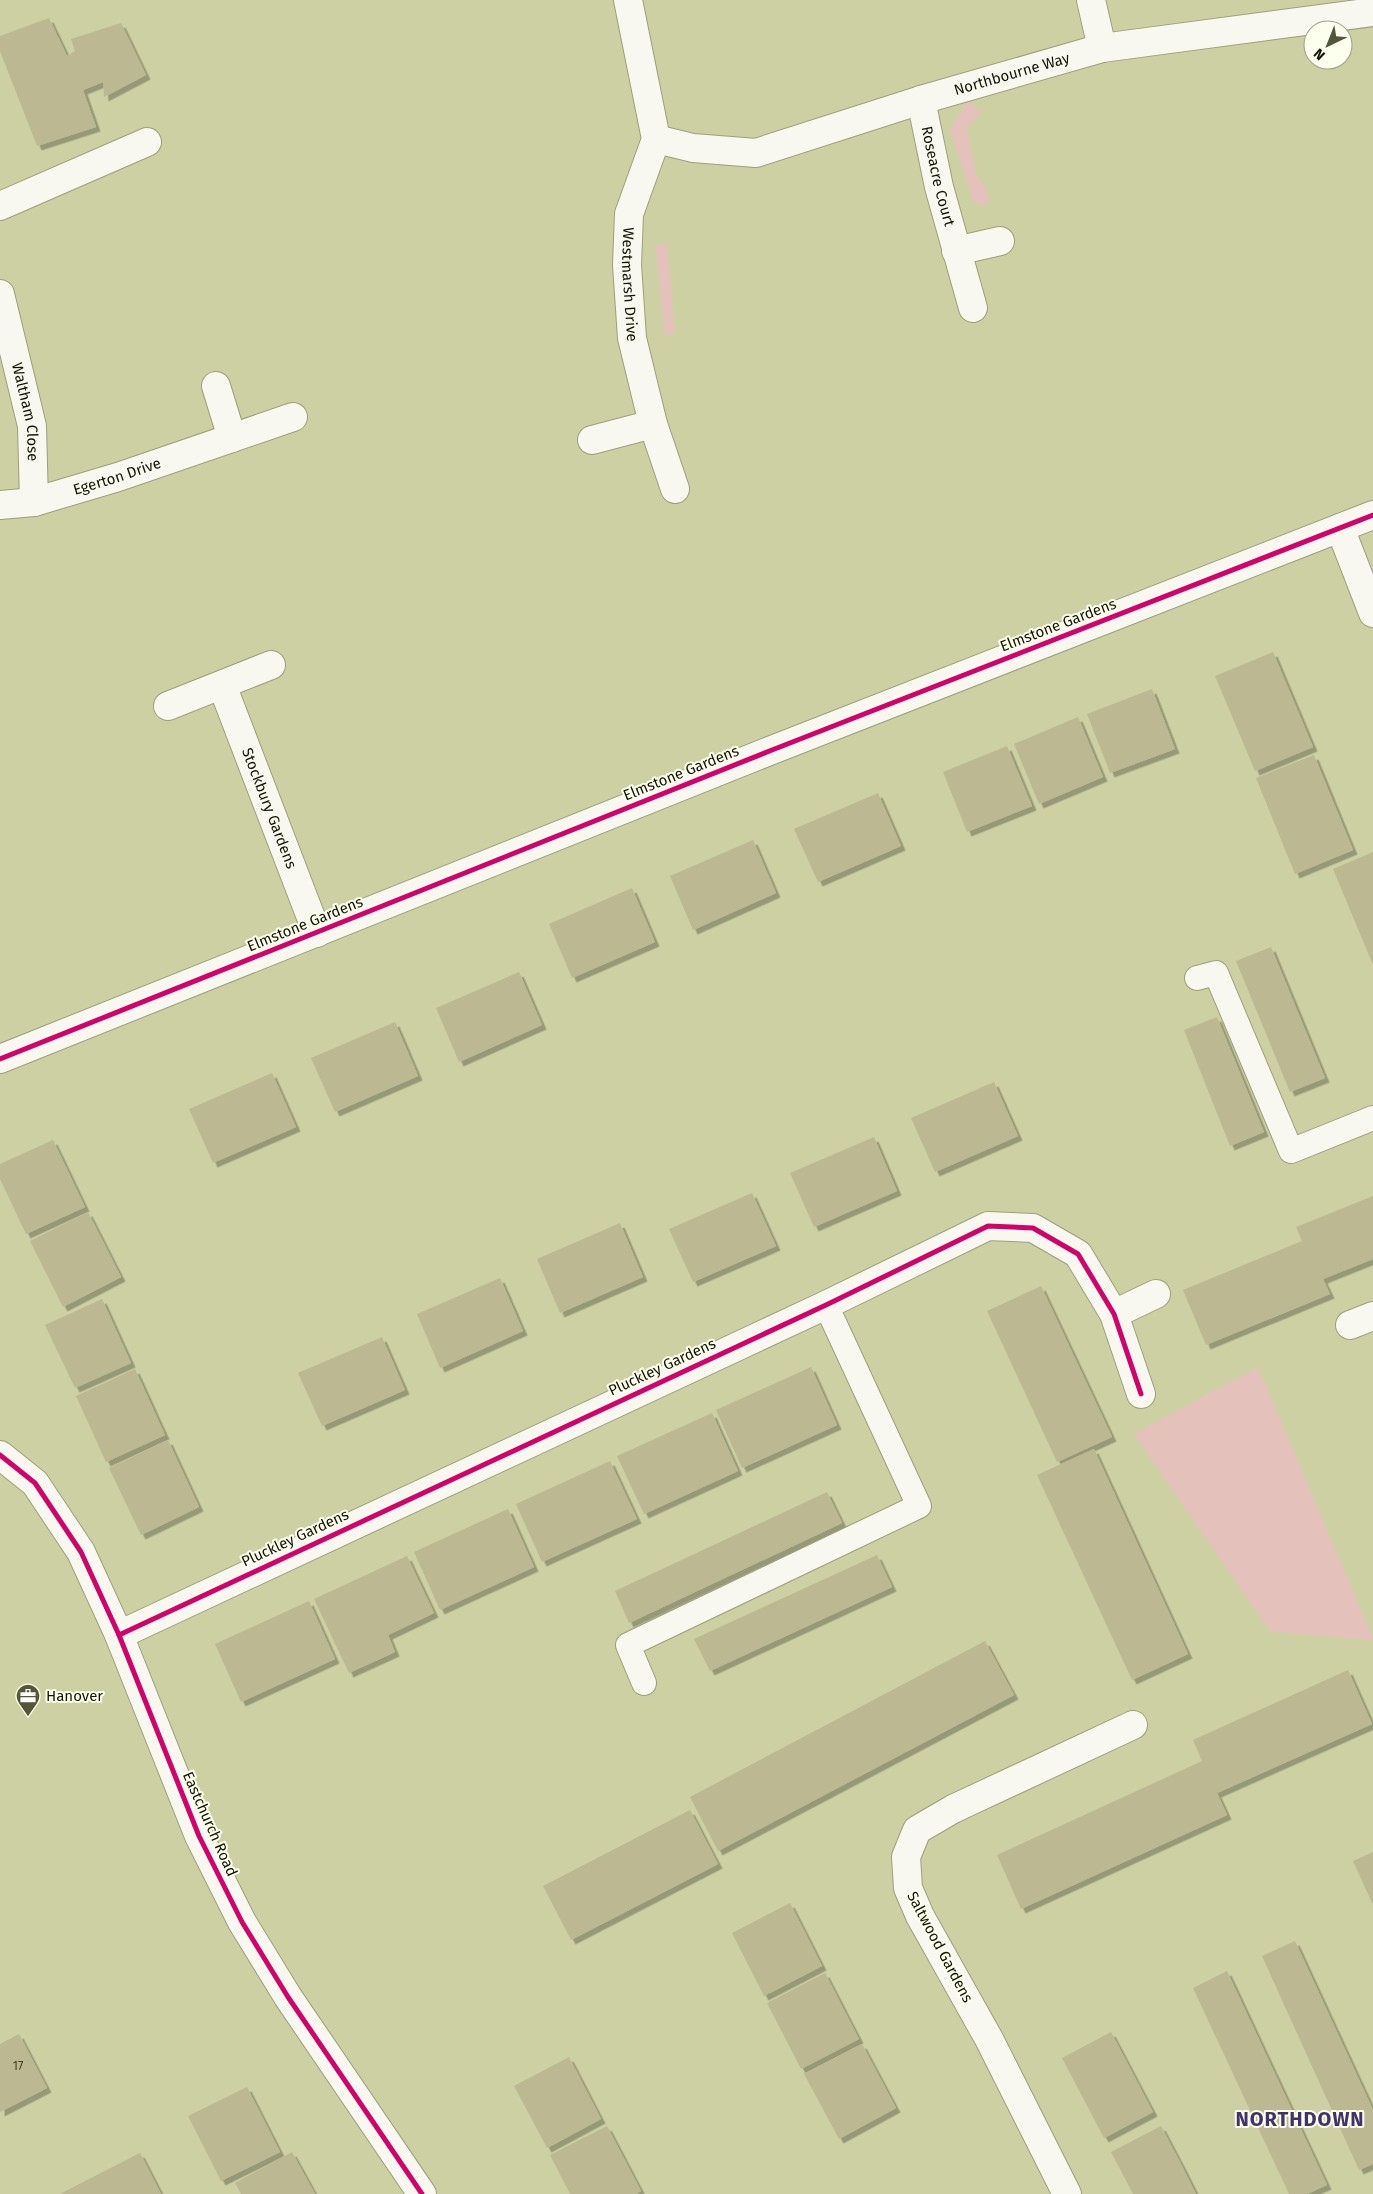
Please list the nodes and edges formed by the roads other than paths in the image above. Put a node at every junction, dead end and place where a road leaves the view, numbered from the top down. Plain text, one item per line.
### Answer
1 (628, 0) edge
2 (1091, 0) edge
3 (1373, 12) edge
4 (1102, 48) junction
5 (921, 100) junction
6 (656, 140) junction
7 (148, 142) dead end
8 (0, 206) edge
9 (1000, 241) dead end
10 (956, 251) junction
11 (0, 294) edge
12 (973, 308) dead end
13 (216, 386) dead end
14 (293, 417) dead end
15 (653, 424) junction
16 (232, 438) junction
17 (592, 440) dead end
18 (675, 489) dead end
19 (34, 502) junction
20 (0, 505) edge
21 (1373, 515) edge
22 (1340, 528) junction
23 (1373, 613) edge
24 (271, 665) dead end
25 (222, 685) junction
26 (168, 706) dead end
27 (317, 933) junction
28 (1197, 978) dead end
29 (0, 1059) edge
30 (1373, 1118) edge
31 (1156, 1294) dead end
32 (826, 1305) junction
33 (1114, 1314) junction
34 (1141, 1394) dead end
35 (0, 1455) edge
36 (119, 1635) junction
37 (644, 1683) dead end
38 (1133, 1725) dead end
39 (422, 2194) edge
40 (1067, 2194) edge

1 - 6 street
2 - 4 street
3 - 4 street, Northbourne Way
4 - 5 street, Northbourne Way
5 - 6 street, Northbourne Way
5 - 10 street, Roseacre Court
6 - 15 street, Westmarsh Drive
7 - 8 street
9 - 10 street
10 - 12 street, Roseacre Court
11 - 19 street, Waltham Close
13 - 16 street
14 - 16 street, Egerton Drive
15 - 17 street
15 - 18 street, Westmarsh Drive
16 - 19 street, Egerton Drive
19 - 20 street, Egerton Drive
21 - 22 street, Elmstone Gardens
22 - 23 street
22 - 27 street, Elmstone Gardens
24 - 25 street
25 - 26 street
25 - 27 street, Stockbury Gardens
27 - 29 street, Elmstone Gardens
28 - 30 lane
31 - 33 street
32 - 33 street, Pluckley Gardens
32 - 36 street, Pluckley Gardens
32 - 37 lane
33 - 34 street, Pluckley Gardens
35 - 36 street, Eastchurch Road
36 - 39 street, Eastchurch Road
38 - 40 street, Saltwood Gardens

